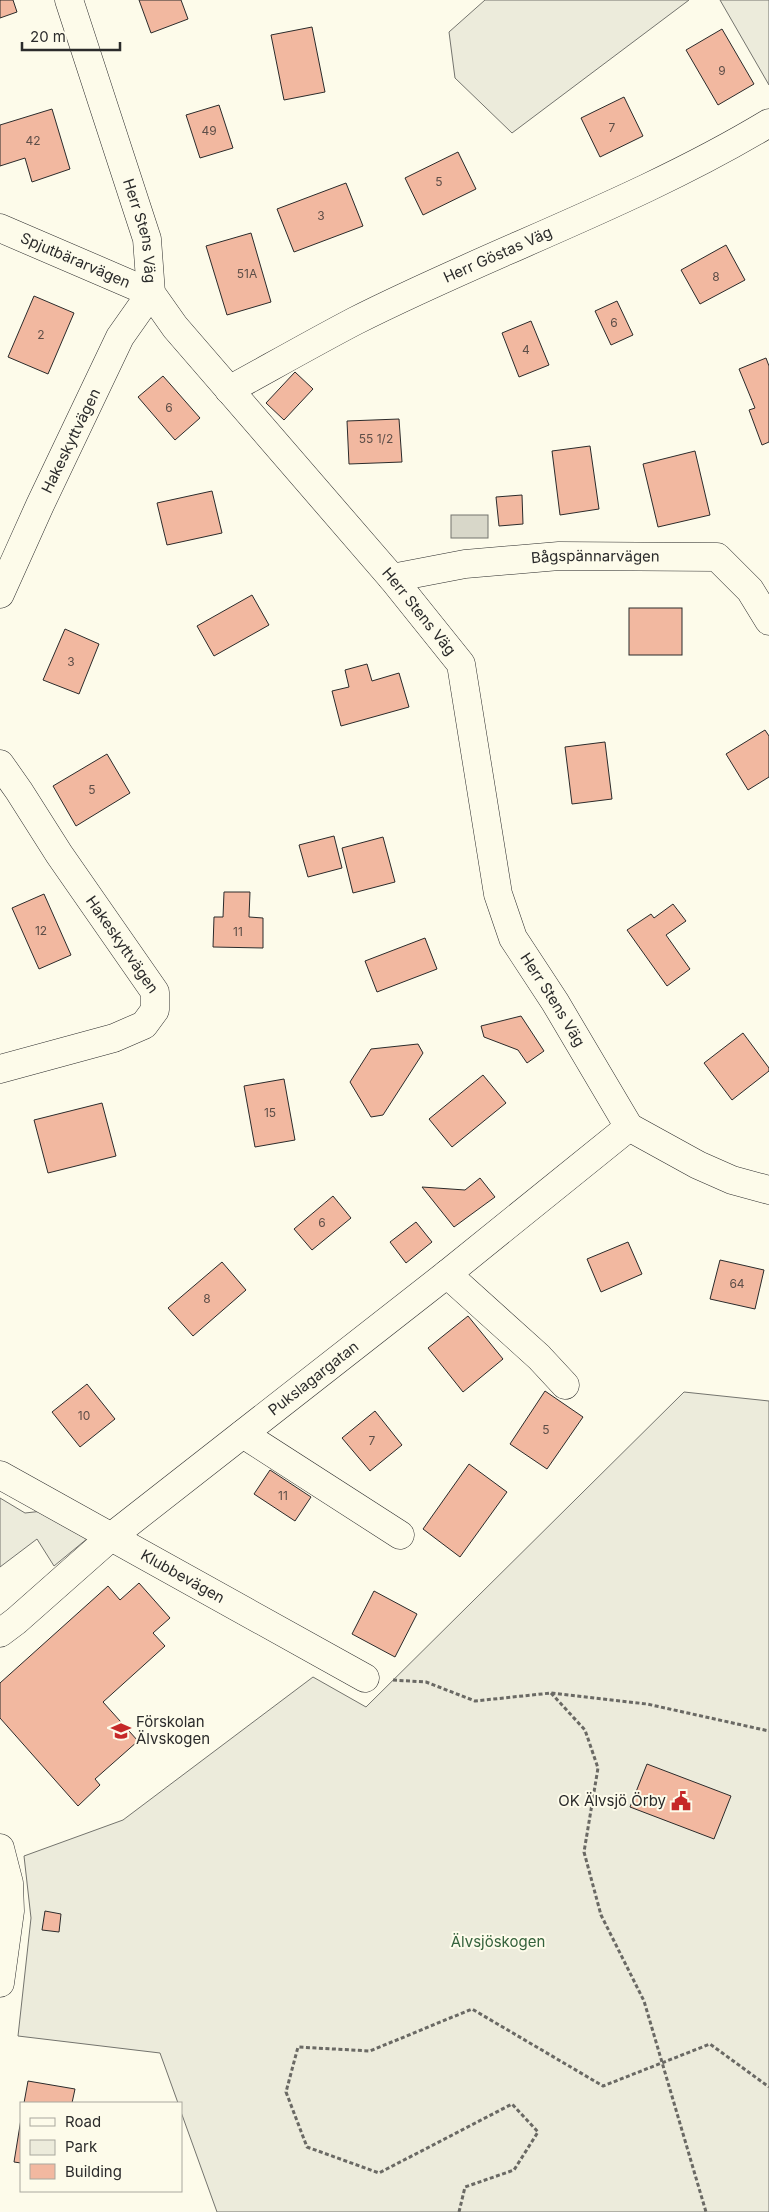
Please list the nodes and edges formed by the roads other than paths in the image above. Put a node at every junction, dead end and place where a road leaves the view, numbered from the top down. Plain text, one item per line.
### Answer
1 (69, 0) edge
2 (769, 123) edge
3 (0, 228) edge
4 (151, 293) junction
5 (229, 390) junction
6 (392, 578) junction
7 (0, 594) edge
8 (769, 621) edge
9 (0, 764) edge
10 (0, 1068) edge
11 (629, 1127) junction
12 (769, 1190) edge
13 (447, 1274) junction
14 (565, 1385) dead end
15 (243, 1434) junction
16 (0, 1475) edge
17 (400, 1535) dead end
18 (111, 1537) junction
19 (0, 1633) edge
20 (365, 1678) road end
21 (0, 1848) edge
22 (0, 1983) edge

1 - 4 street, Herr Stens Väg
2 - 5 street, Herr Göstas Väg
3 - 4 street, Spjutbärarvägen
4 - 5 street, Herr Stens Väg
4 - 7 street, Hakeskyttvägen
5 - 6 street, Herr Stens Väg
6 - 8 street, Bågspännarvägen
6 - 11 street, Herr Stens Väg
9 - 10 street, Hakeskyttvägen
11 - 12 street
11 - 13 street, Pukslagargatan
13 - 14 street
13 - 15 street, Pukslagargatan
15 - 17 street
15 - 18 street, Pukslagargatan
16 - 18 street, Klubbevägen
18 - 19 street, Pukslagargatan
18 - 20 street, Klubbevägen
21 - 22 street

